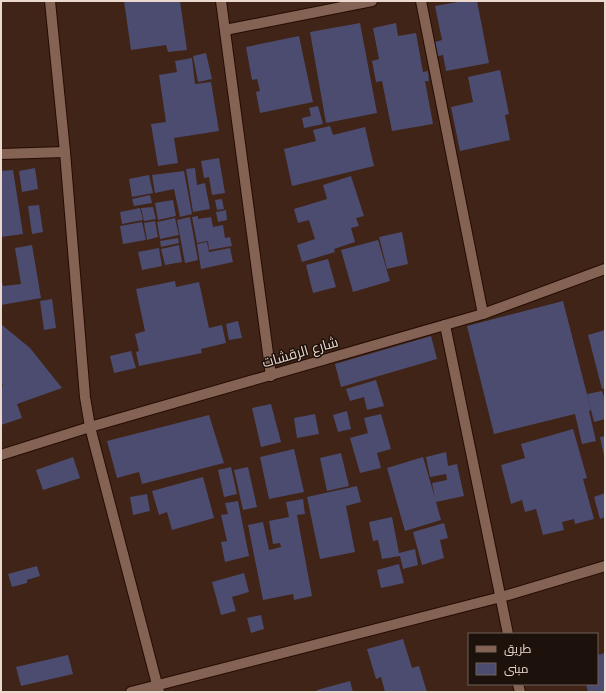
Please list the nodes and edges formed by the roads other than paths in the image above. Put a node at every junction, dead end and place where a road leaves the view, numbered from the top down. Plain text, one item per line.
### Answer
1 (50, 1) edge
2 (221, 1) edge
3 (372, 1) edge
4 (421, 1) edge
5 (225, 30) junction
6 (64, 152) junction
7 (1, 154) edge
8 (605, 269) edge
9 (483, 314) junction
10 (445, 325) junction
11 (271, 376) junction
12 (90, 427) junction
13 (1, 455) edge
14 (605, 566) edge
15 (501, 597) junction
16 (508, 633) edge
17 (158, 689) edge
18 (131, 692) edge

1 - 6 street
2 - 5 street
3 - 5 street
4 - 9 street
5 - 11 street
6 - 7 street
6 - 12 street
8 - 9 street, شارع الرقشات
9 - 10 street, شارع الرقشات
10 - 11 street, شارع الرقشات
10 - 15 street
11 - 12 street, شارع الرقشات
12 - 13 street, شارع الرقشات
12 - 17 street
14 - 15 street
15 - 16 street
15 - 17 street
17 - 18 street

